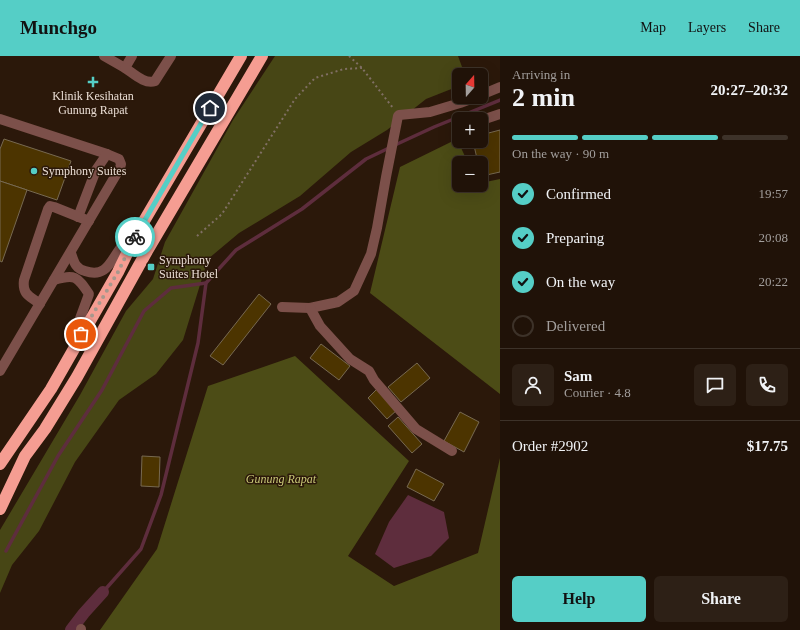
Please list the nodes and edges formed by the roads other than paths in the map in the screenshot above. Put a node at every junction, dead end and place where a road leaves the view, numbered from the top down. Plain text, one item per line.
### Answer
1 (106, 56) edge
2 (132, 56) edge
3 (171, 56) edge
4 (241, 56) edge
5 (262, 56) edge
6 (125, 68) junction
7 (500, 87) edge
8 (488, 92) edge
9 (457, 104) edge
10 (500, 114) edge
11 (488, 118) edge
12 (0, 119) edge
13 (107, 154) junction
14 (78, 217) junction
15 (89, 221) junction
16 (137, 233) junction
17 (70, 253) junction
18 (54, 280) junction
19 (40, 304) junction
20 (282, 307) dead end
21 (310, 308) junction
22 (74, 348) junction
23 (0, 372) edge
24 (452, 451) dead end
25 (25, 456) junction
26 (0, 464) edge
27 (0, 489) edge
28 (0, 509) edge

1 - 6 street
2 - 6 street
3 - 6 street
4 - 16 highway
5 - 25 highway
7 - 8 street
9 - 21 street
10 - 11 street
12 - 13 street
13 - 14 street
13 - 15 street
14 - 15 street
14 - 19 street
15 - 17 street
16 - 17 street
16 - 22 highway
17 - 18 street
18 - 19 street
18 - 22 street
19 - 23 street
20 - 21 street
21 - 24 street
22 - 26 highway
25 - 27 highway
25 - 28 highway

